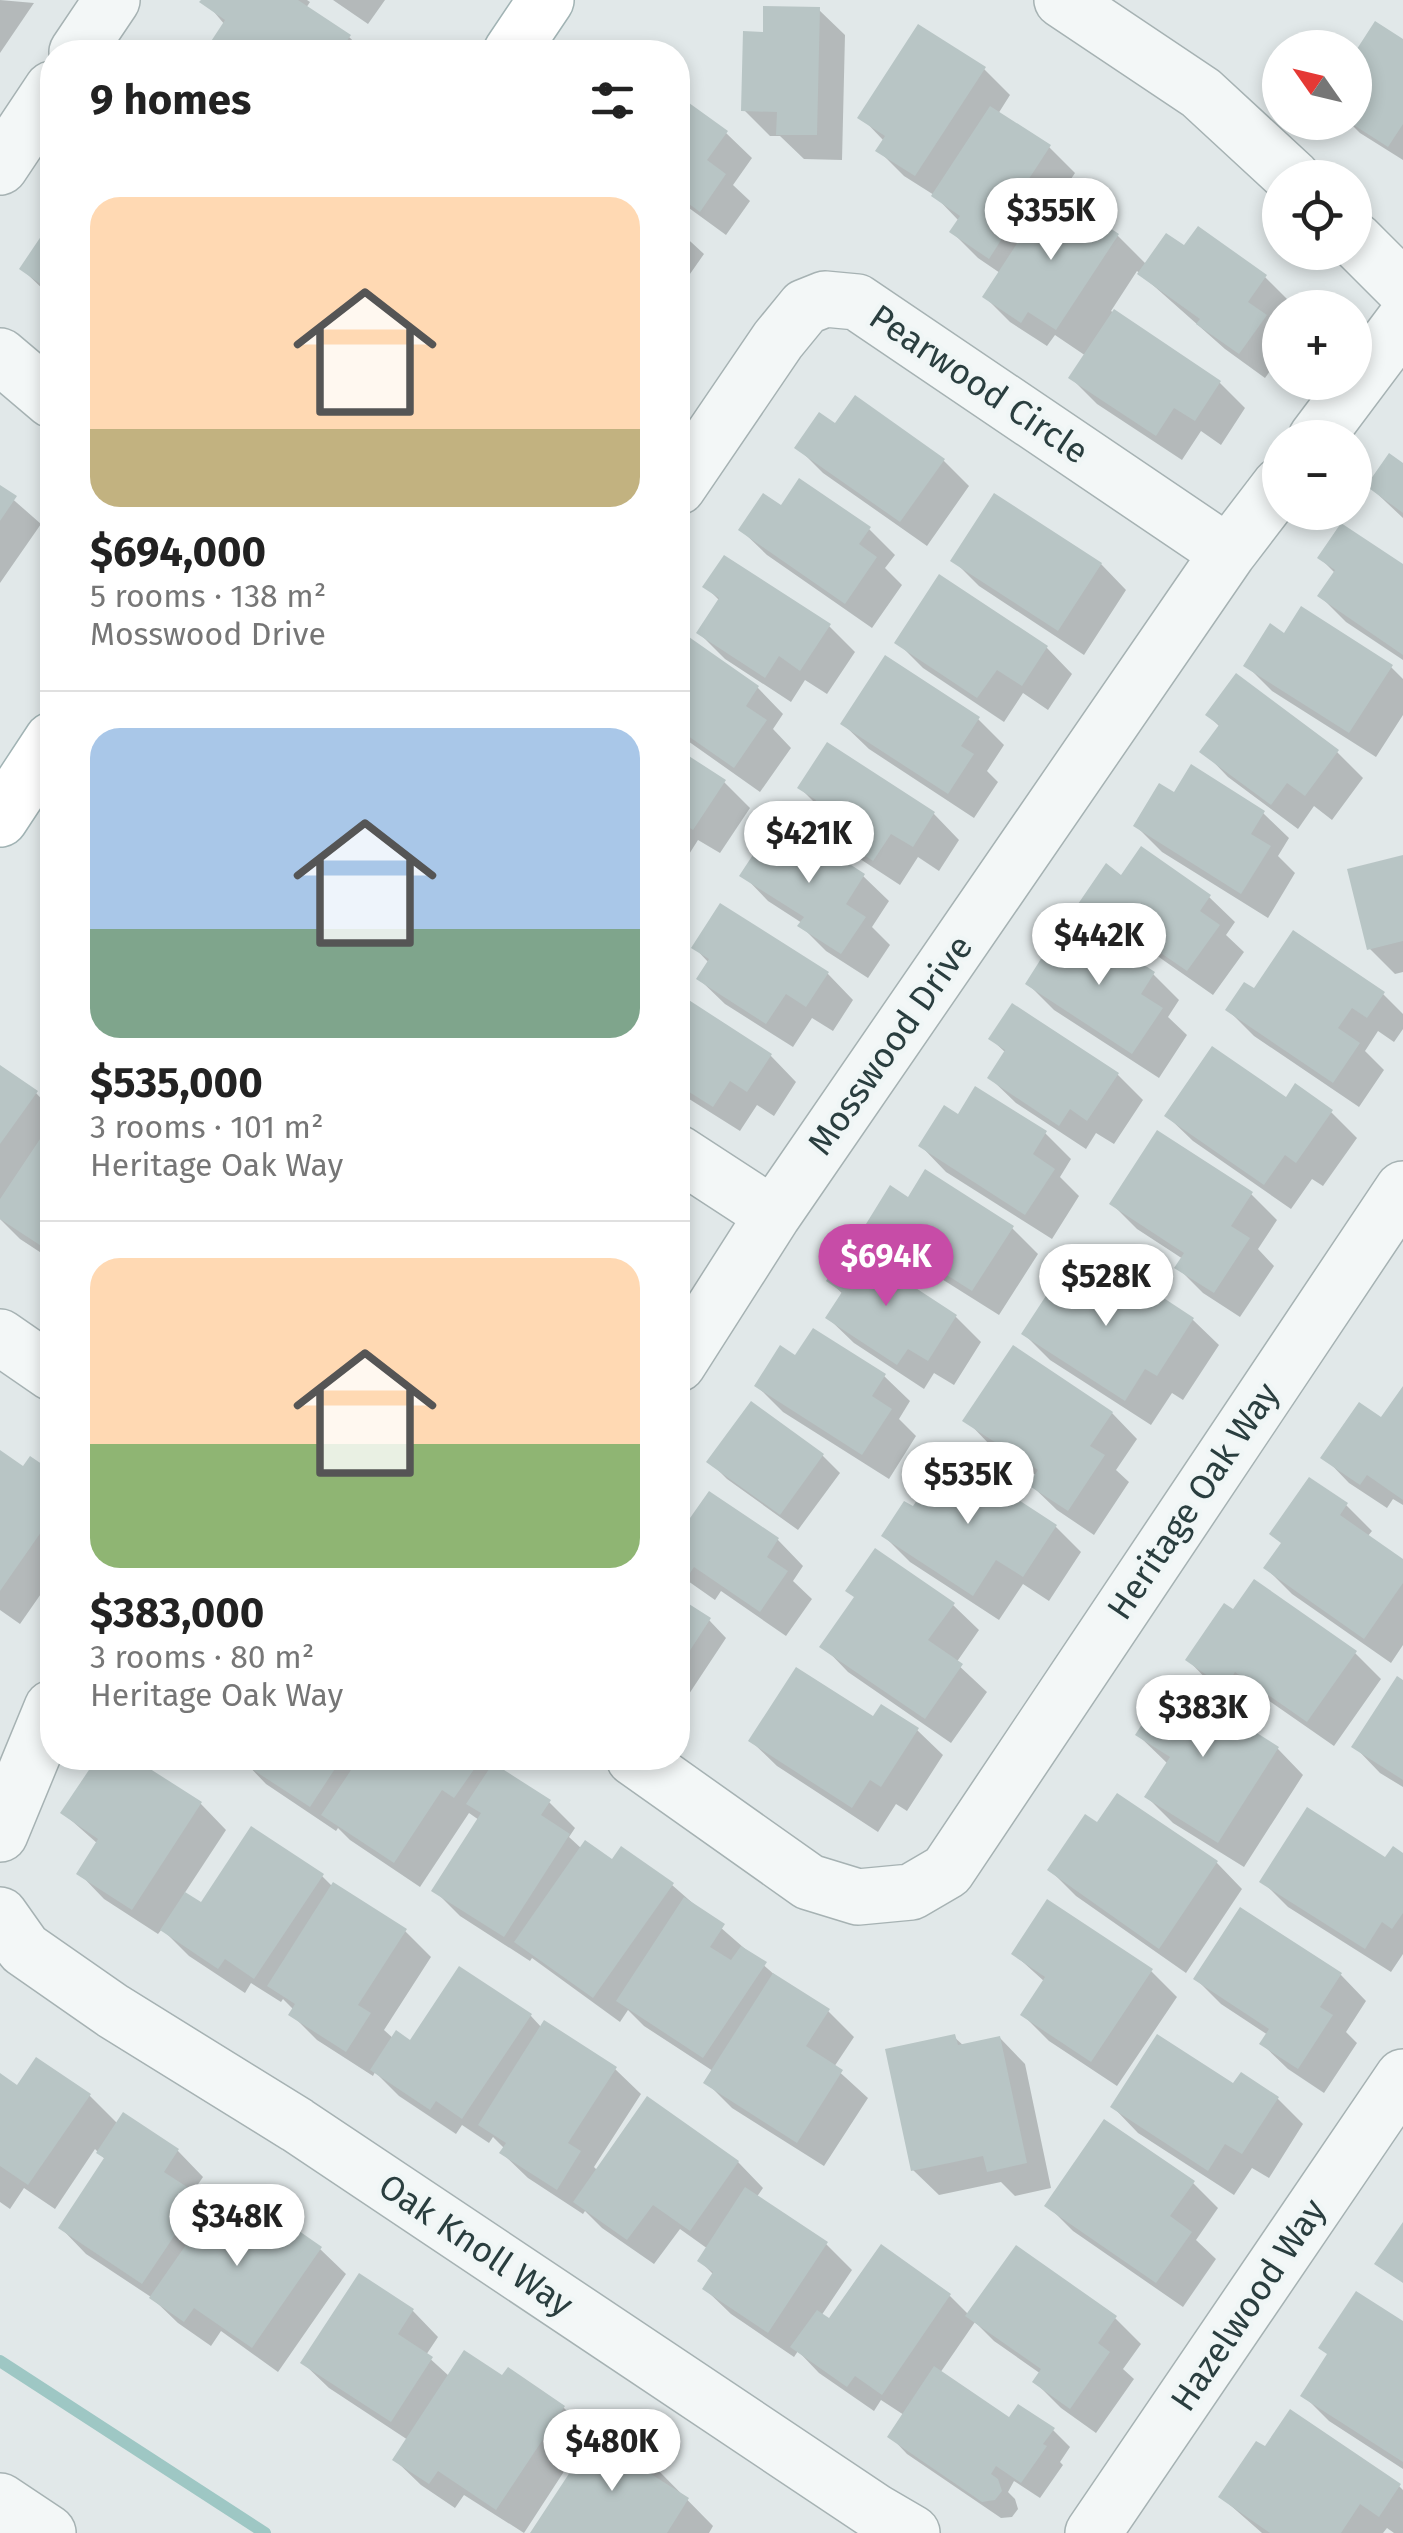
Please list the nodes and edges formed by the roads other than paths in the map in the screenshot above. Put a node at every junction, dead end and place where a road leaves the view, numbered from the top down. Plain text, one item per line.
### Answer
1 (112, 0) edge
2 (546, 0) edge
3 (1062, 0) edge
4 (85, 40) edge
5 (519, 40) edge
6 (40, 107) edge
7 (1274, 160) edge
8 (0, 167) edge
9 (1372, 257) edge
10 (1403, 288) edge
11 (1403, 322) edge
12 (0, 356) edge
13 (40, 390) edge
14 (1330, 420) edge
15 (690, 469) edge
16 (1262, 509) edge
17 (1228, 554) junction
18 (40, 758) edge
19 (0, 818) edge
20 (690, 1161) edge
21 (1403, 1189) edge
22 (774, 1215) junction
23 (0, 1336) edge
24 (690, 1345) edge
25 (40, 1365) edge
26 (40, 1737) edge
27 (651, 1770) edge
28 (0, 1834) edge
29 (0, 1915) edge
30 (1403, 2076) edge
31 (0, 2501) edge
32 (48, 2533) edge
33 (912, 2533) edge
34 (1093, 2533) edge

1 - 4 street
2 - 5 main road
3 - 7 street
6 - 8 street
9 - 10 street
11 - 14 street
12 - 13 street
15 - 17 street, Pearwood Circle
16 - 17 street, Mosswood Drive
17 - 22 street, Mosswood Drive
18 - 19 main road
20 - 22 street
21 - 27 street, Heritage Oak Way
22 - 24 street, Mosswood Drive
23 - 25 street
26 - 28 street
29 - 33 street, Oak Knoll Way
30 - 34 street, Hazelwood Way
31 - 32 street

